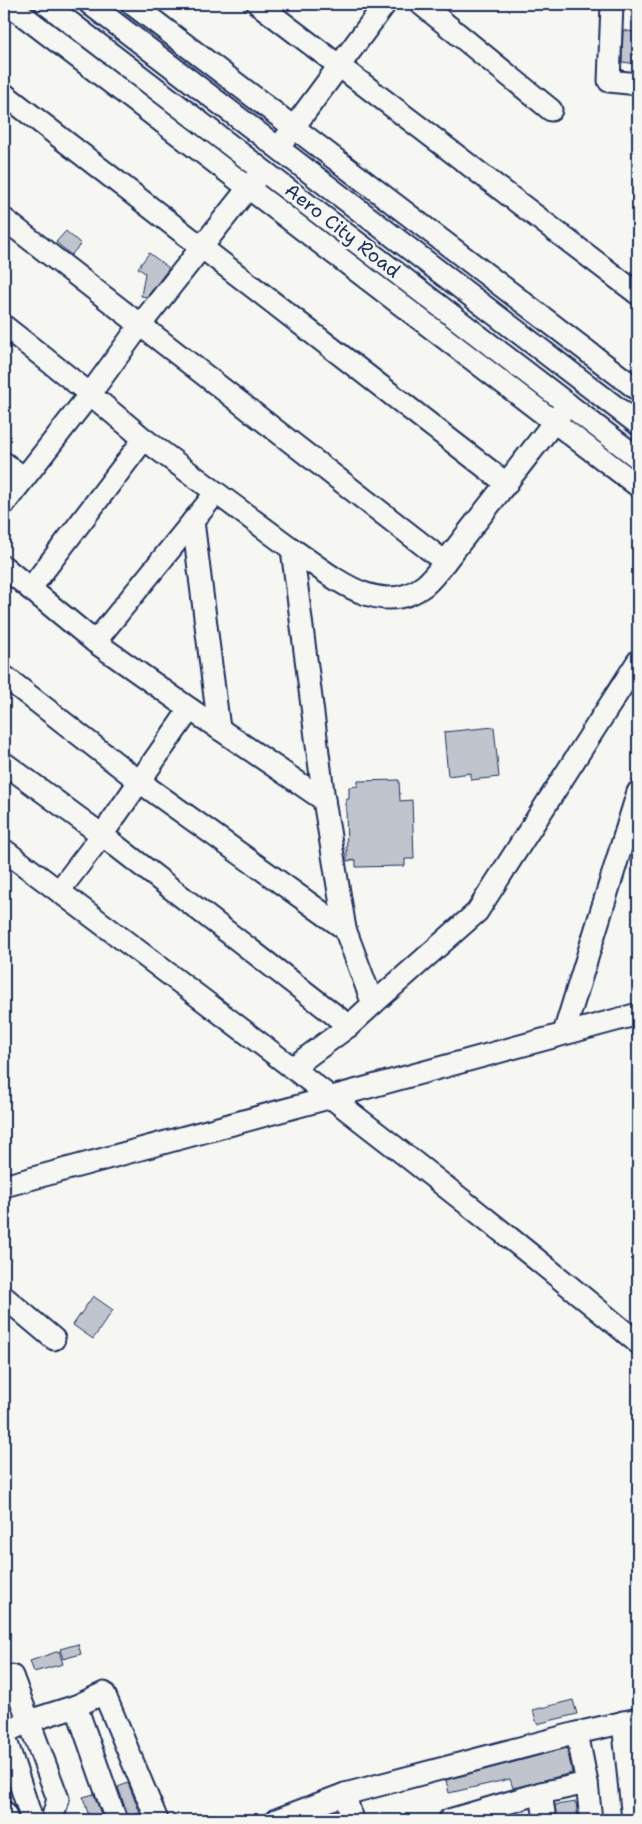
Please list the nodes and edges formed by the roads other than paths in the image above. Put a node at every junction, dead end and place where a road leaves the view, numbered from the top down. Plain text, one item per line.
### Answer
1 (8, 4) edge
2 (46, 4) edge
3 (90, 4) edge
4 (132, 4) edge
5 (258, 4) edge
6 (385, 4) edge
7 (422, 4) edge
8 (612, 4) edge
9 (339, 65) junction
10 (638, 84) edge
11 (4, 94) edge
12 (551, 110) dead end
13 (294, 127) junction
14 (279, 148) junction
15 (262, 168) junction
16 (249, 187) junction
17 (4, 219) edge
18 (202, 249) junction
19 (638, 294) edge
20 (141, 324) junction
21 (4, 326) edge
22 (638, 390) edge
23 (90, 394) junction
24 (568, 404) junction
25 (555, 421) junction
26 (638, 424) edge
27 (144, 439) junction
28 (638, 458) edge
29 (4, 463) edge
30 (24, 478) junction
31 (507, 484) junction
32 (638, 486) edge
33 (215, 494) junction
34 (4, 504) edge
35 (193, 521) junction
36 (292, 549) junction
37 (445, 562) junction
38 (4, 567) edge
39 (30, 588) junction
40 (95, 642) junction
41 (638, 661) edge
42 (4, 676) edge
43 (190, 709) junction
44 (219, 729) junction
45 (4, 763) edge
46 (140, 782) junction
47 (638, 792) edge
48 (324, 800) junction
49 (102, 835) junction
50 (4, 850) edge
51 (59, 892) junction
52 (345, 929) junction
53 (373, 1004) junction
54 (638, 1014) edge
55 (349, 1026) junction
56 (564, 1033) junction
57 (292, 1068) junction
58 (329, 1097) junction
59 (4, 1186) edge
60 (4, 1297) edge
61 (54, 1339) dead end
62 (638, 1343) edge
63 (12, 1676) dead end
64 (76, 1706) junction
65 (29, 1720) junction
66 (630, 1721) edge
67 (4, 1733) edge
68 (577, 1733) junction
69 (587, 1784) junction
70 (541, 1793) junction
71 (345, 1794) junction
72 (4, 1812) edge
73 (507, 1812) edge
74 (457, 1819) edge
75 (8, 1820) edge
76 (32, 1820) edge
77 (52, 1820) edge
78 (116, 1820) edge
79 (158, 1820) edge
80 (276, 1820) edge
81 (352, 1820) edge
82 (545, 1820) edge
83 (591, 1820) edge
84 (633, 1820) edge

1 - 16 street
2 - 15 street, Aero City Road
3 - 14 street, Aero City Road
4 - 13 street
5 - 9 street
6 - 9 street
7 - 12 street
8 - 10 street
9 - 13 street
9 - 19 street
11 - 18 street
13 - 14 street
13 - 22 street
14 - 26 street, Aero City Road
15 - 16 street
15 - 24 street, Aero City Road
16 - 18 street
16 - 25 street
17 - 20 street
18 - 20 street
18 - 31 street
20 - 23 street
20 - 37 street
21 - 23 street
23 - 27 street
23 - 30 street
24 - 25 street
24 - 28 street, Aero City Road
25 - 31 street
25 - 32 street
27 - 33 street
27 - 39 street
29 - 30 street
30 - 34 street
31 - 37 street
33 - 35 street
33 - 36 street
35 - 40 street
35 - 44 street
36 - 37 street
36 - 48 street
38 - 39 street
39 - 40 street
40 - 43 street
41 - 53 street
42 - 46 street
43 - 44 street
43 - 46 street
44 - 48 street
45 - 49 street
46 - 49 street
46 - 52 street
47 - 56 street
48 - 52 street
49 - 51 street
49 - 55 street
50 - 51 street
51 - 57 street
52 - 53 street
53 - 55 street
54 - 56 street
55 - 57 street
56 - 58 street
57 - 58 street
58 - 59 street
58 - 62 street
60 - 61 street
63 - 65 street
64 - 65 street
64 - 78 street
64 - 79 street
65 - 67 street
65 - 77 street
66 - 68 street
66 - 84 street
67 - 76 street
68 - 69 street
68 - 71 street
69 - 70 street
69 - 83 street
70 - 73 street
70 - 82 street
71 - 80 street
71 - 81 street
72 - 75 street
73 - 74 street

